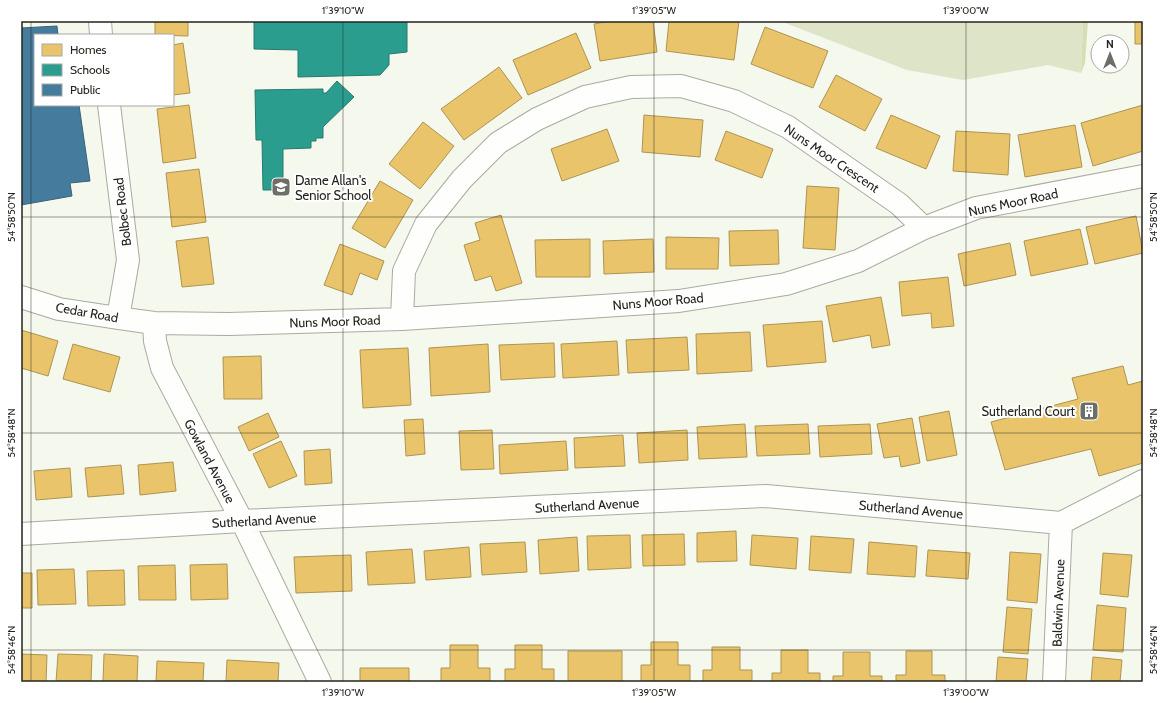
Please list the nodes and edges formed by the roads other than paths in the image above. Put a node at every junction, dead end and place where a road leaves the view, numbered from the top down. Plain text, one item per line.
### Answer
1 (100, 21) edge
2 (101, 34) edge
3 (109, 106) edge
4 (1143, 176) edge
5 (924, 228) junction
6 (21, 297) edge
7 (118, 318) junction
8 (402, 319) junction
9 (154, 323) junction
10 (1143, 481) edge
11 (242, 521) junction
12 (1061, 523) junction
13 (21, 534) edge
14 (320, 682) edge
15 (1054, 682) edge

1 - 2 street
3 - 7 street, Bolbec Road
4 - 5 street, Nuns Moor Road
5 - 8 street, Nuns Moor Road
5 - 8 street, Nuns Moor Crescent
6 - 7 street, Cedar Road
7 - 9 street, Cedar Road
8 - 9 street, Nuns Moor Road
9 - 11 street, Gowland Avenue
10 - 12 street
11 - 12 street, Sutherland Avenue
11 - 13 street, Sutherland Avenue
11 - 14 street, Gowland Avenue
12 - 15 street, Baldwin Avenue

